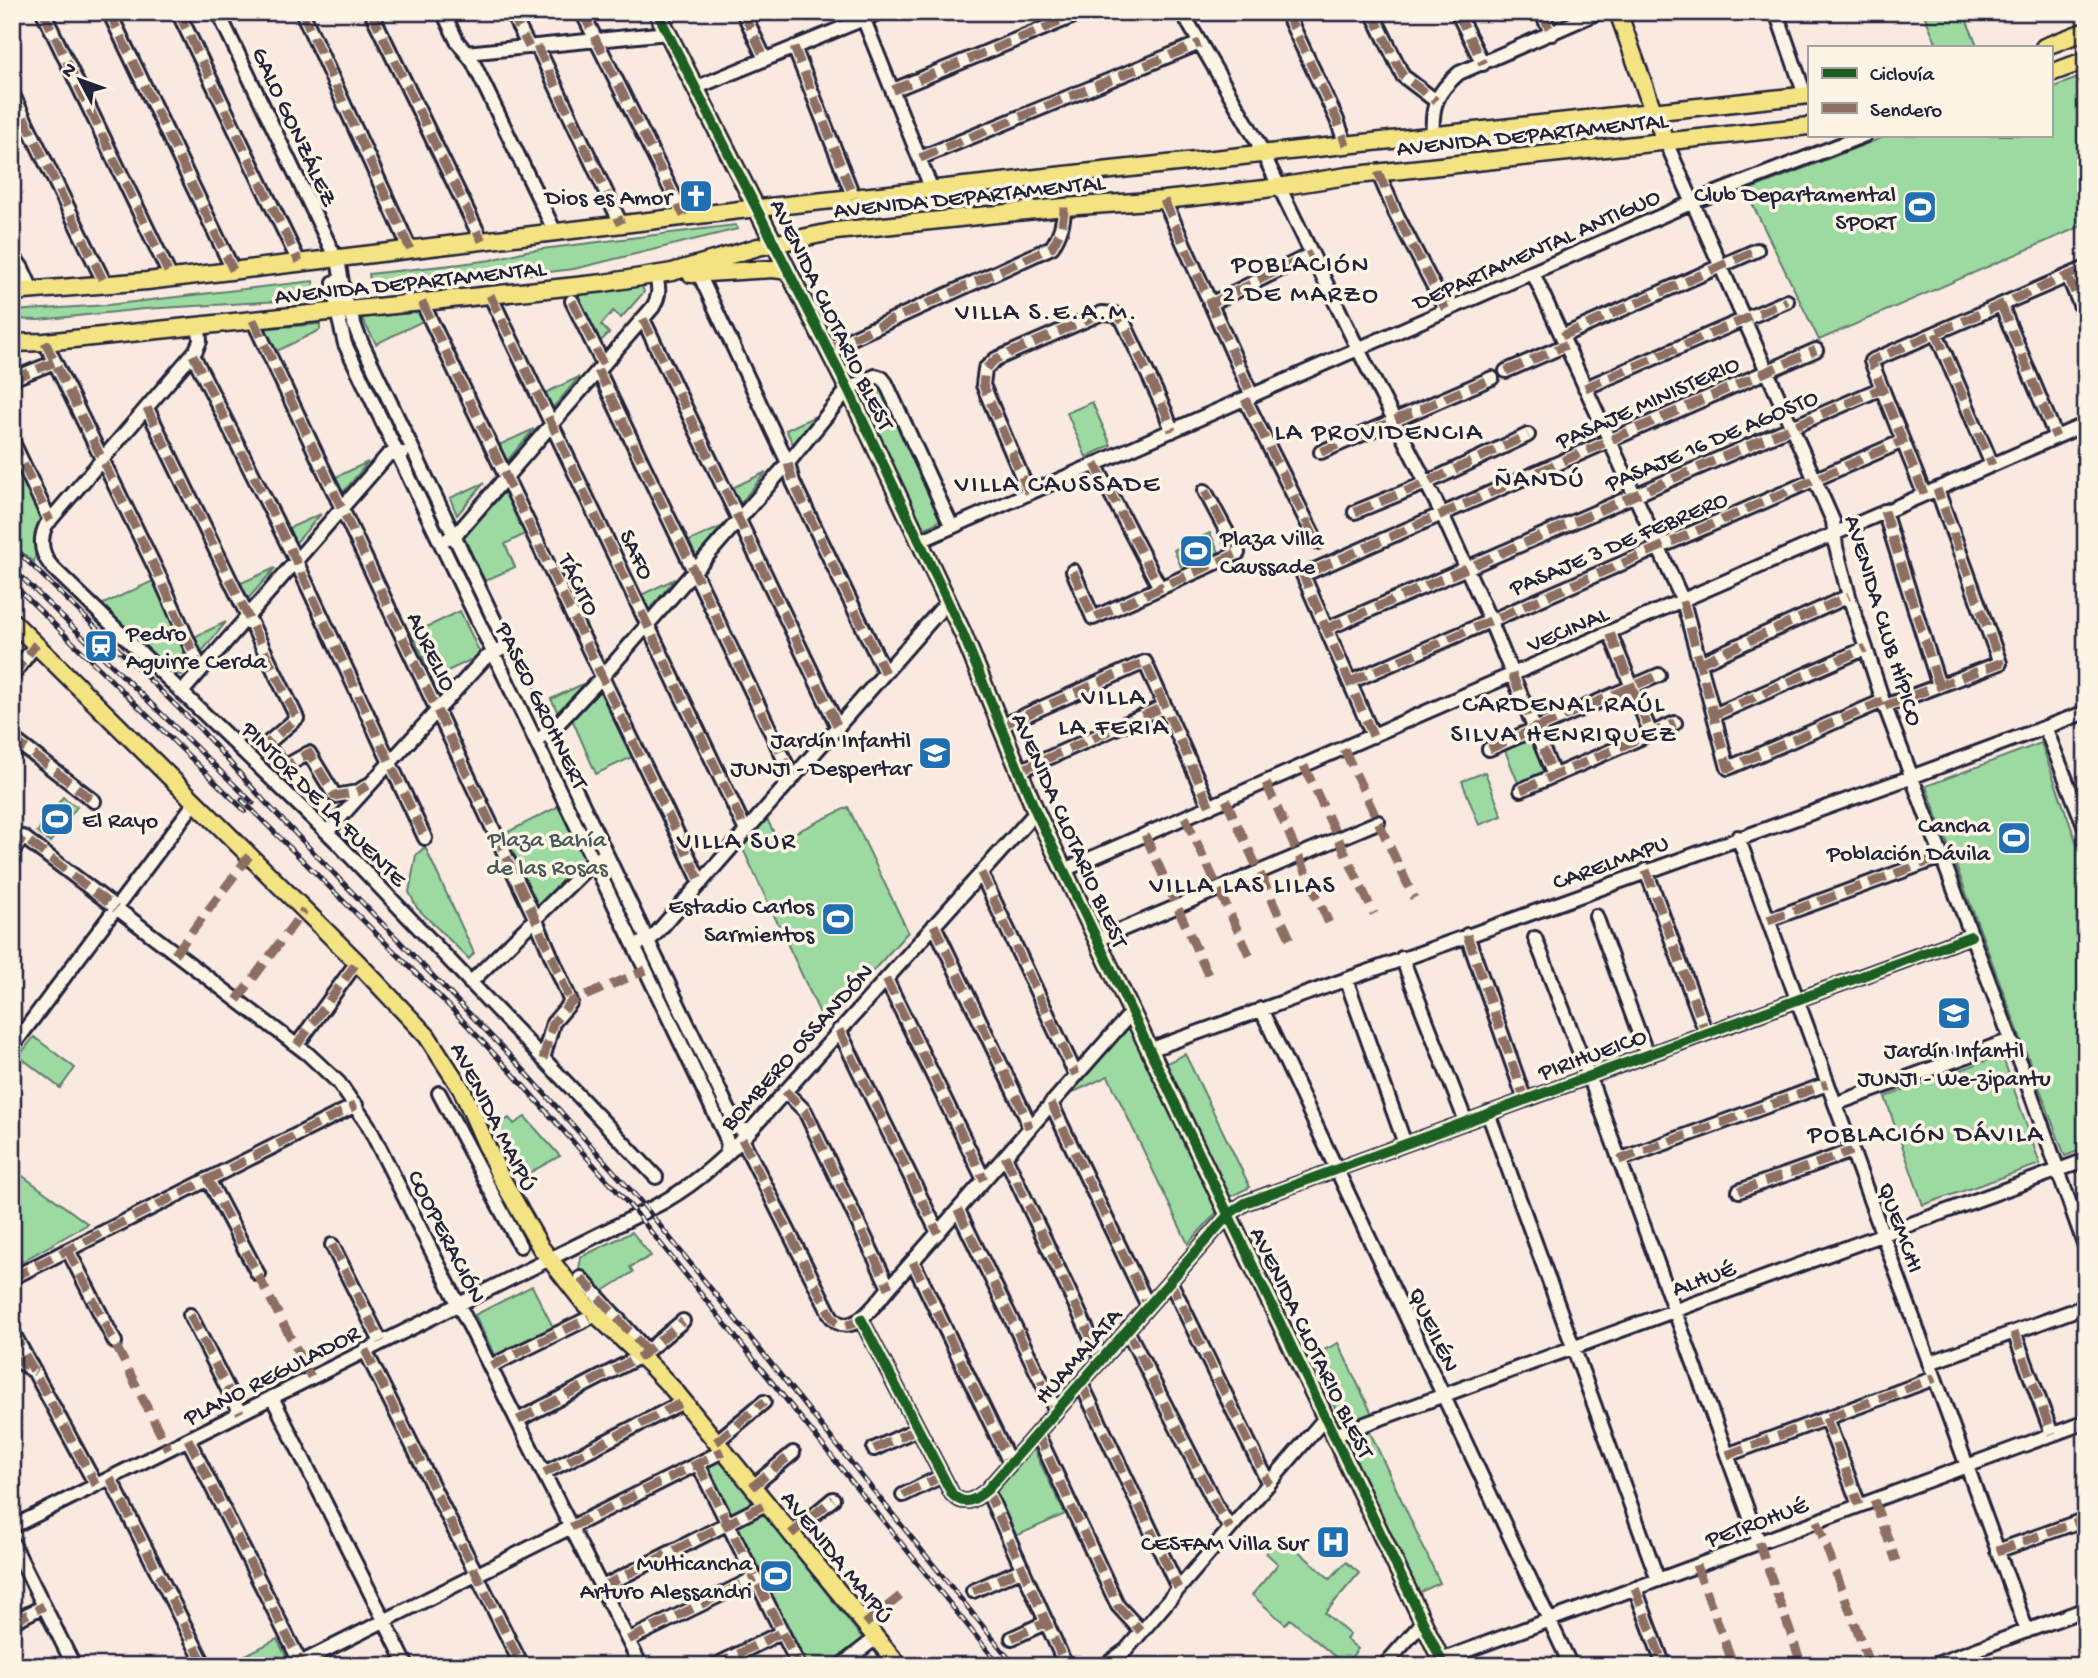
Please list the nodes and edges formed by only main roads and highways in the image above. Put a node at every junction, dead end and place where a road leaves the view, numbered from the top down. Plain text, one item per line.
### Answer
1 (657, 12) edge
2 (1618, 12) edge
3 (2086, 31) edge
4 (2047, 46) edge
5 (2086, 60) edge
6 (2052, 73) edge
7 (1807, 95) edge
8 (1653, 111) junction
9 (1808, 126) edge
10 (1666, 142) junction
11 (757, 209) junction
12 (774, 243) junction
13 (788, 271) junction
14 (664, 274) junction
15 (12, 292) edge
16 (12, 343) edge
17 (12, 621) edge
18 (1442, 1663) edge
19 (899, 1666) edge

1 - 11 main road, AVENIDA CLOTARIO BLEST
2 - 8 main road, AVENIDA CLUB HÍPICO
3 - 4 main road
5 - 6 main road
7 - 8 main road, AVENIDA DEPARTAMENTAL
8 - 10 main road, AVENIDA CLUB HÍPICO
8 - 11 main road, AVENIDA DEPARTAMENTAL
9 - 10 main road, AVENIDA DEPARTAMENTAL
10 - 12 main road, AVENIDA DEPARTAMENTAL
11 - 12 main road, AVENIDA CLOTARIO BLEST
11 - 15 main road, AVENIDA DEPARTAMENTAL
12 - 13 main road, AVENIDA CLOTARIO BLEST
12 - 14 main road, AVENIDA DEPARTAMENTAL
13 - 14 main road
13 - 18 main road, AVENIDA CLOTARIO BLEST
14 - 16 main road, AVENIDA DEPARTAMENTAL
17 - 19 main road, AVENIDA MAIPÚ

